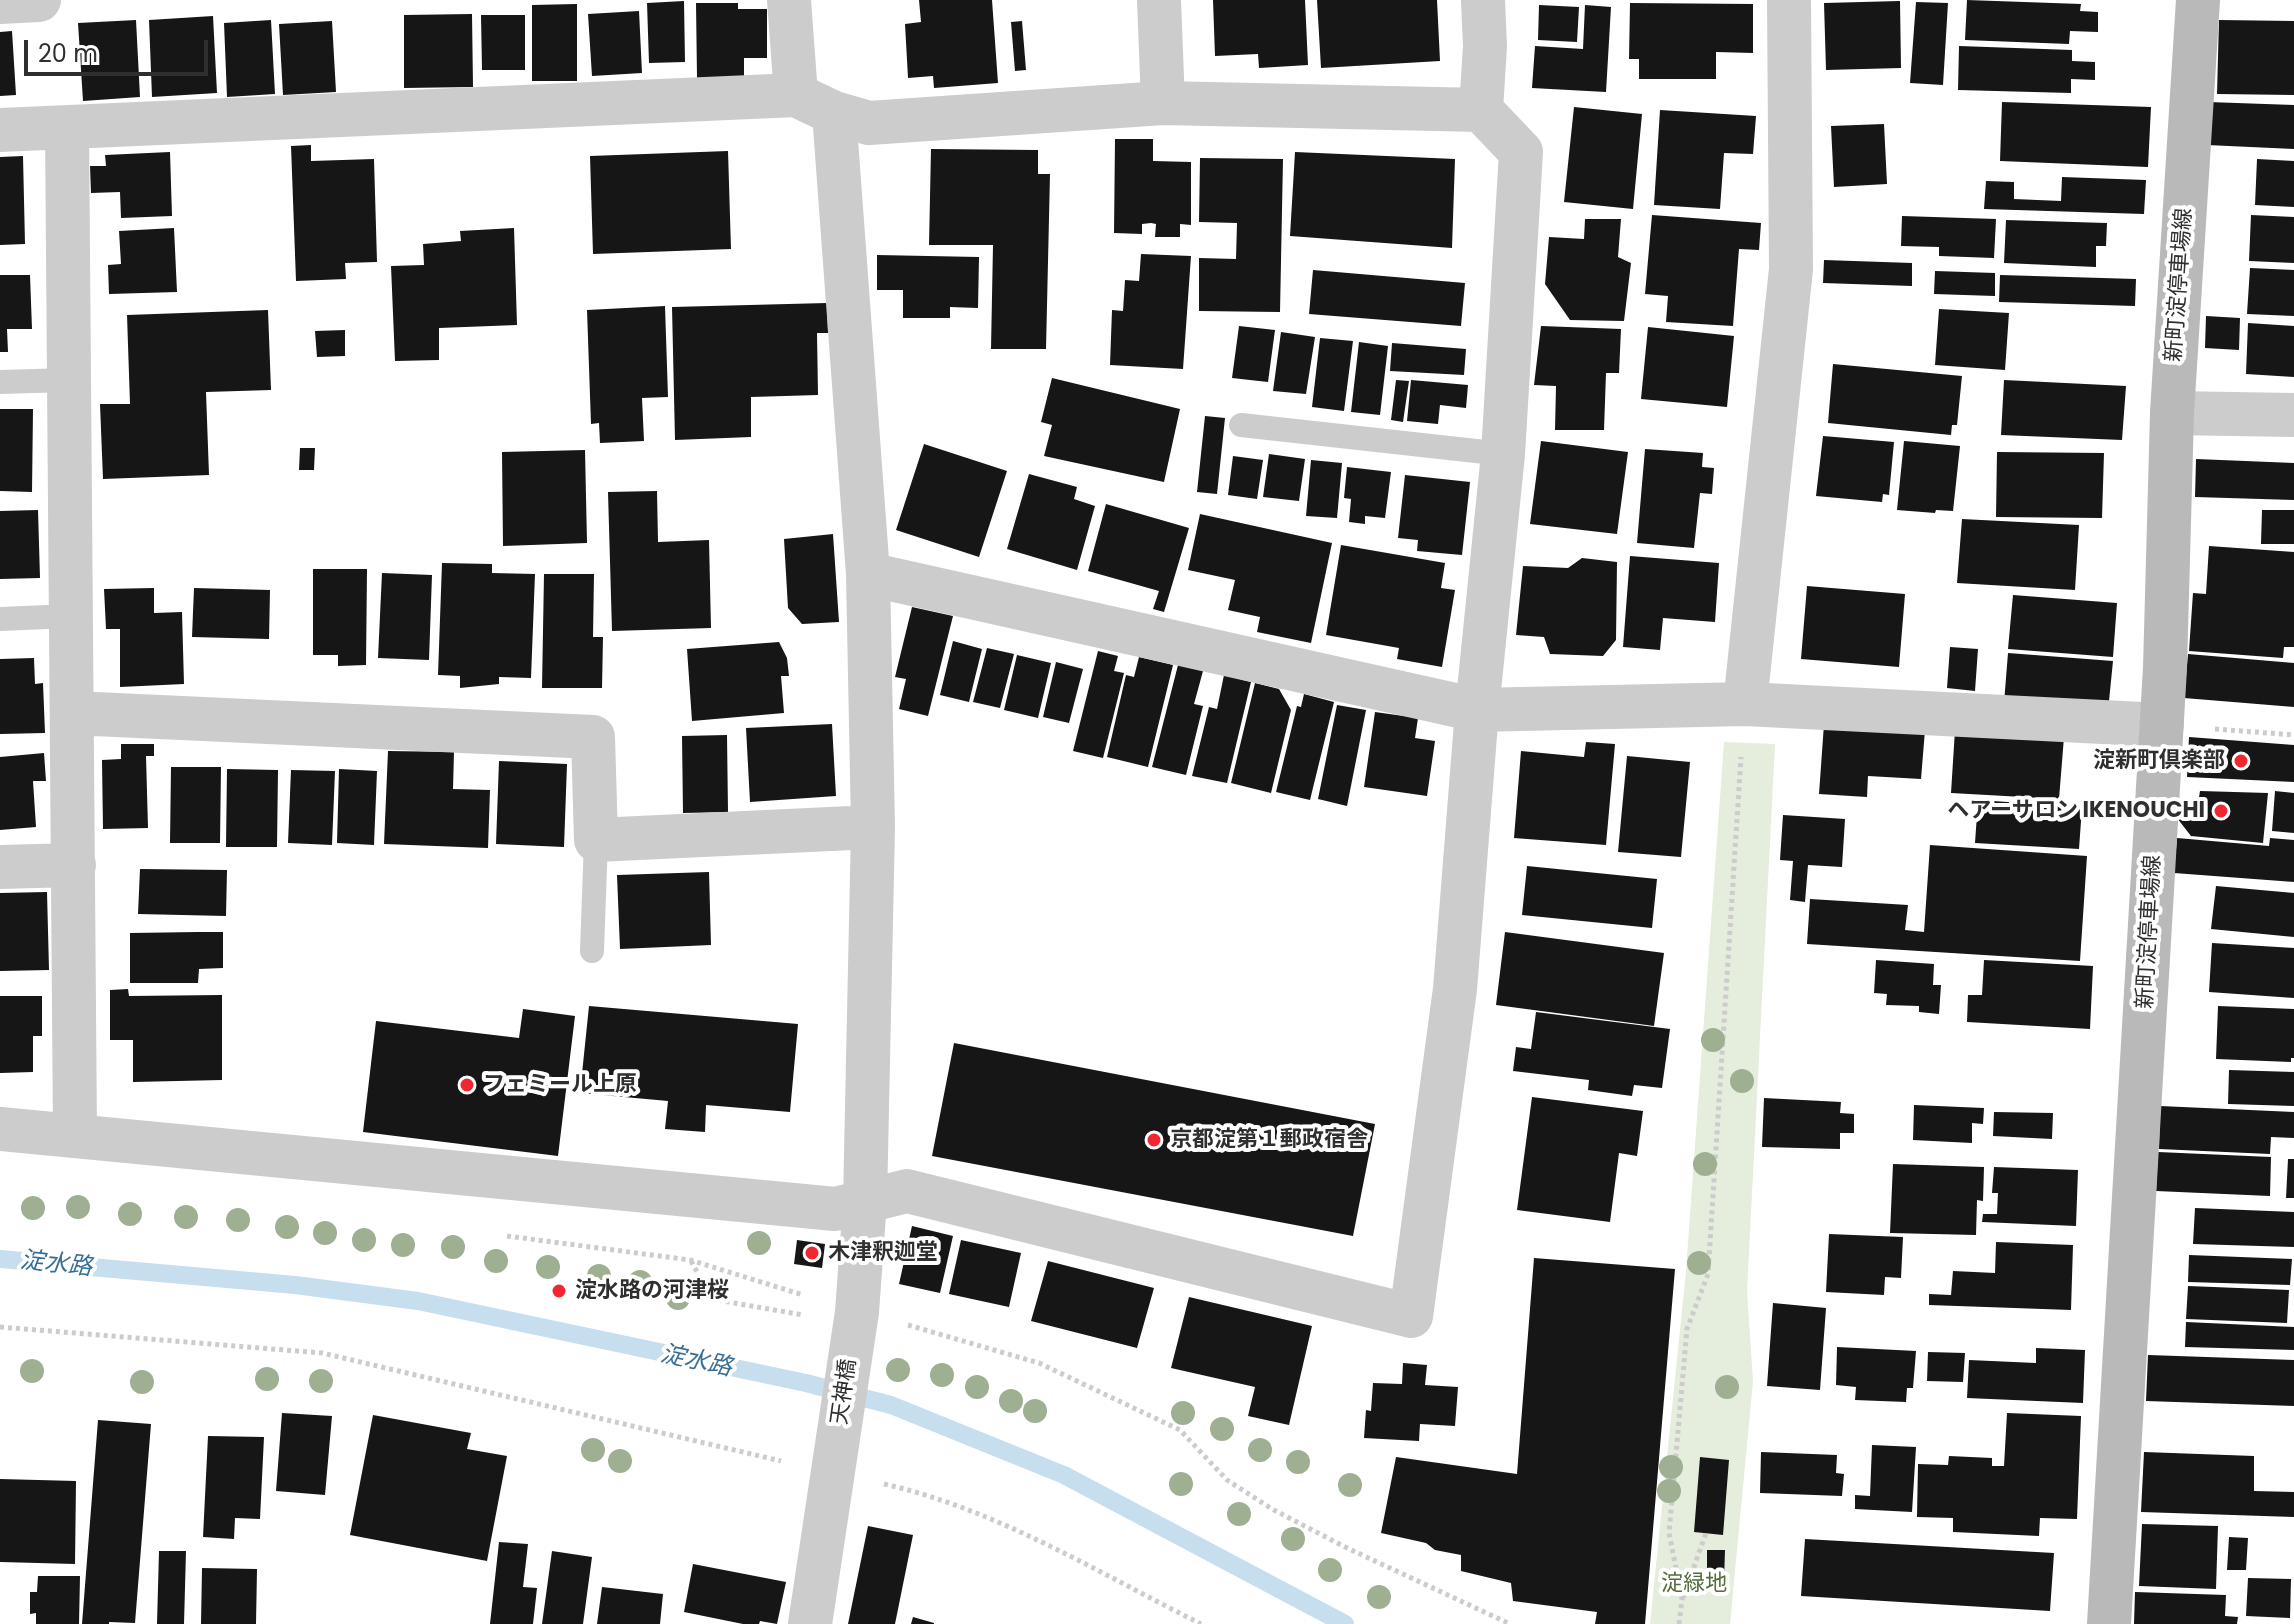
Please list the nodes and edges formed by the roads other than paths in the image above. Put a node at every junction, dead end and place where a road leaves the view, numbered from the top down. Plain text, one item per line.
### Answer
1 (39, 0) edge
2 (789, 0) edge
3 (1159, 0) edge
4 (1483, 0) edge
5 (1789, 0) edge
6 (2198, 0) edge
7 (0, 2) edge
8 (1163, 103) junction
9 (815, 104) junction
10 (1481, 110) junction
11 (67, 127) junction
12 (0, 130) edge
13 (69, 380) junction
14 (0, 382) edge
15 (2172, 413) junction
16 (2294, 415) edge
17 (1241, 425) dead end
18 (1503, 454) junction
19 (868, 574) junction
20 (72, 616) junction
21 (0, 619) edge
22 (1745, 704) junction
23 (1477, 710) junction
24 (73, 713) junction
25 (2162, 725) junction
26 (873, 827) junction
27 (596, 840) junction
28 (74, 865) junction
29 (0, 867) edge
30 (592, 951) dead end
31 (0, 1129) edge
32 (75, 1135) junction
33 (865, 1201) junction
34 (810, 1624) edge
35 (2109, 1624) edge

1 - 7 street
2 - 9 street, 天神橋
3 - 8 street
4 - 10 street
5 - 22 street
6 - 15 main road, 新町淀停車場線
8 - 9 street
8 - 10 street
9 - 11 street
9 - 19 street, 天神橋
10 - 18 street
11 - 12 street
11 - 13 street
13 - 14 lane
13 - 20 street
15 - 16 street
15 - 25 main road, 新町淀停車場線
17 - 18 lane
18 - 23 street
19 - 23 street
19 - 26 street, 天神橋
20 - 21 lane
20 - 24 street
22 - 23 street
22 - 25 street
23 - 33 street
24 - 27 street
24 - 28 street
25 - 35 main road, 新町淀停車場線
26 - 27 street
26 - 33 street, 天神橋
27 - 30 lane
28 - 29 street
28 - 32 street
31 - 32 street
32 - 33 street
33 - 34 street, 天神橋

